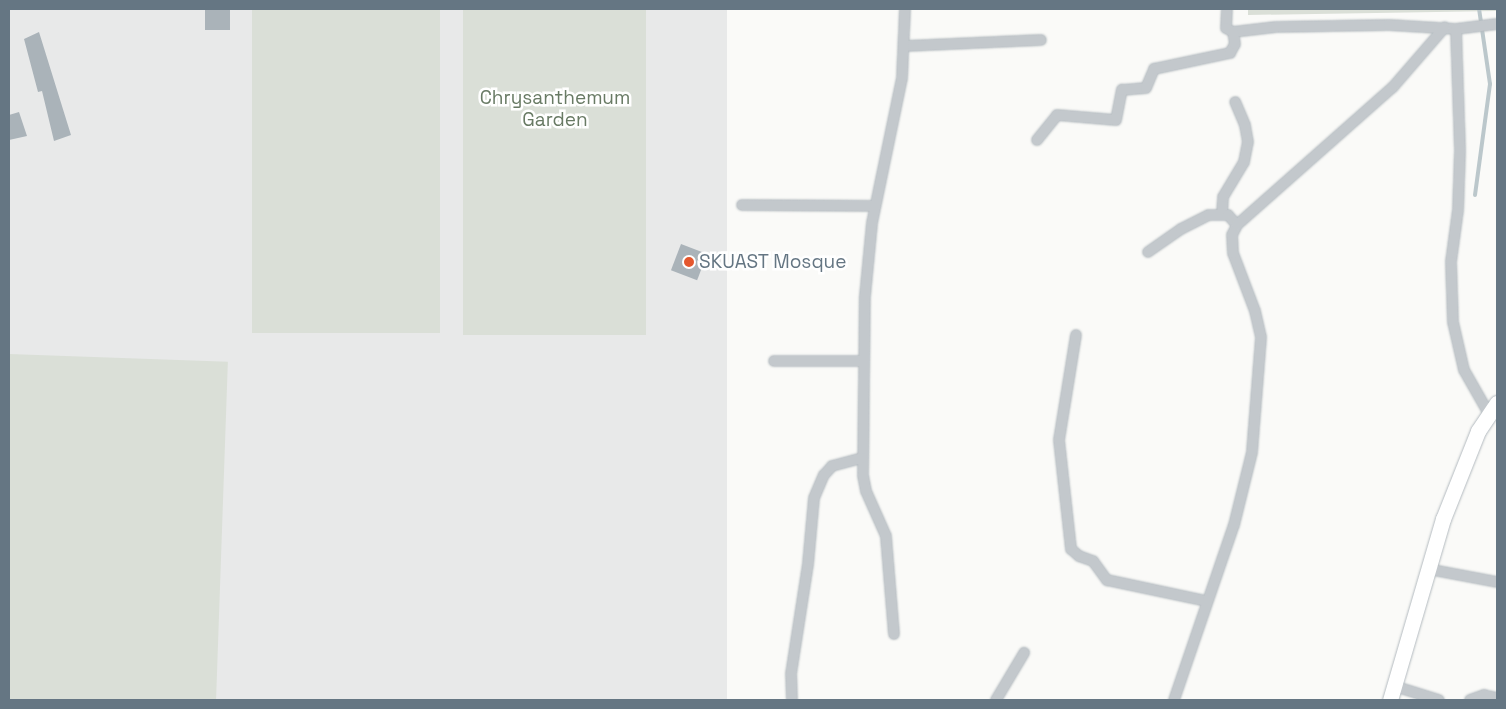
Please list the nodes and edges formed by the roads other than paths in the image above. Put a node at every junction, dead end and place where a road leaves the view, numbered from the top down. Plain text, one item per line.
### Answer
1 (905, 9) edge
2 (1227, 9) edge
3 (1497, 24) edge
4 (1445, 27) junction
5 (1456, 29) junction
6 (1233, 32) junction
7 (1041, 40) dead end
8 (905, 46) junction
9 (1235, 102) dead end
10 (1037, 140) dead end
11 (742, 205) dead end
12 (875, 206) junction
13 (1222, 213) junction
14 (1238, 225) junction
15 (1148, 252) dead end
16 (1076, 335) dead end
17 (774, 361) dead end
18 (864, 361) junction
19 (1493, 408) edge
20 (862, 458) junction
21 (1428, 569) junction
22 (1497, 582) edge
23 (1207, 601) junction
24 (894, 634) dead end
25 (1024, 653) dead end
26 (1392, 693) edge
27 (1497, 698) edge
28 (792, 700) edge
29 (996, 700) edge
30 (1174, 700) edge
31 (1439, 700) edge
32 (1470, 700) edge

1 - 8 street
2 - 6 street
3 - 5 street
4 - 5 street
4 - 6 street
4 - 14 street
5 - 19 street
6 - 10 street
7 - 8 street
8 - 12 street
9 - 13 street
11 - 12 street
12 - 18 street
13 - 14 street
13 - 15 street
14 - 23 street
16 - 23 street
17 - 18 street
18 - 20 street
19 - 21 main road
20 - 24 street
20 - 28 street
21 - 22 street
21 - 26 main road
23 - 30 street
25 - 29 street
26 - 31 street
27 - 32 street

